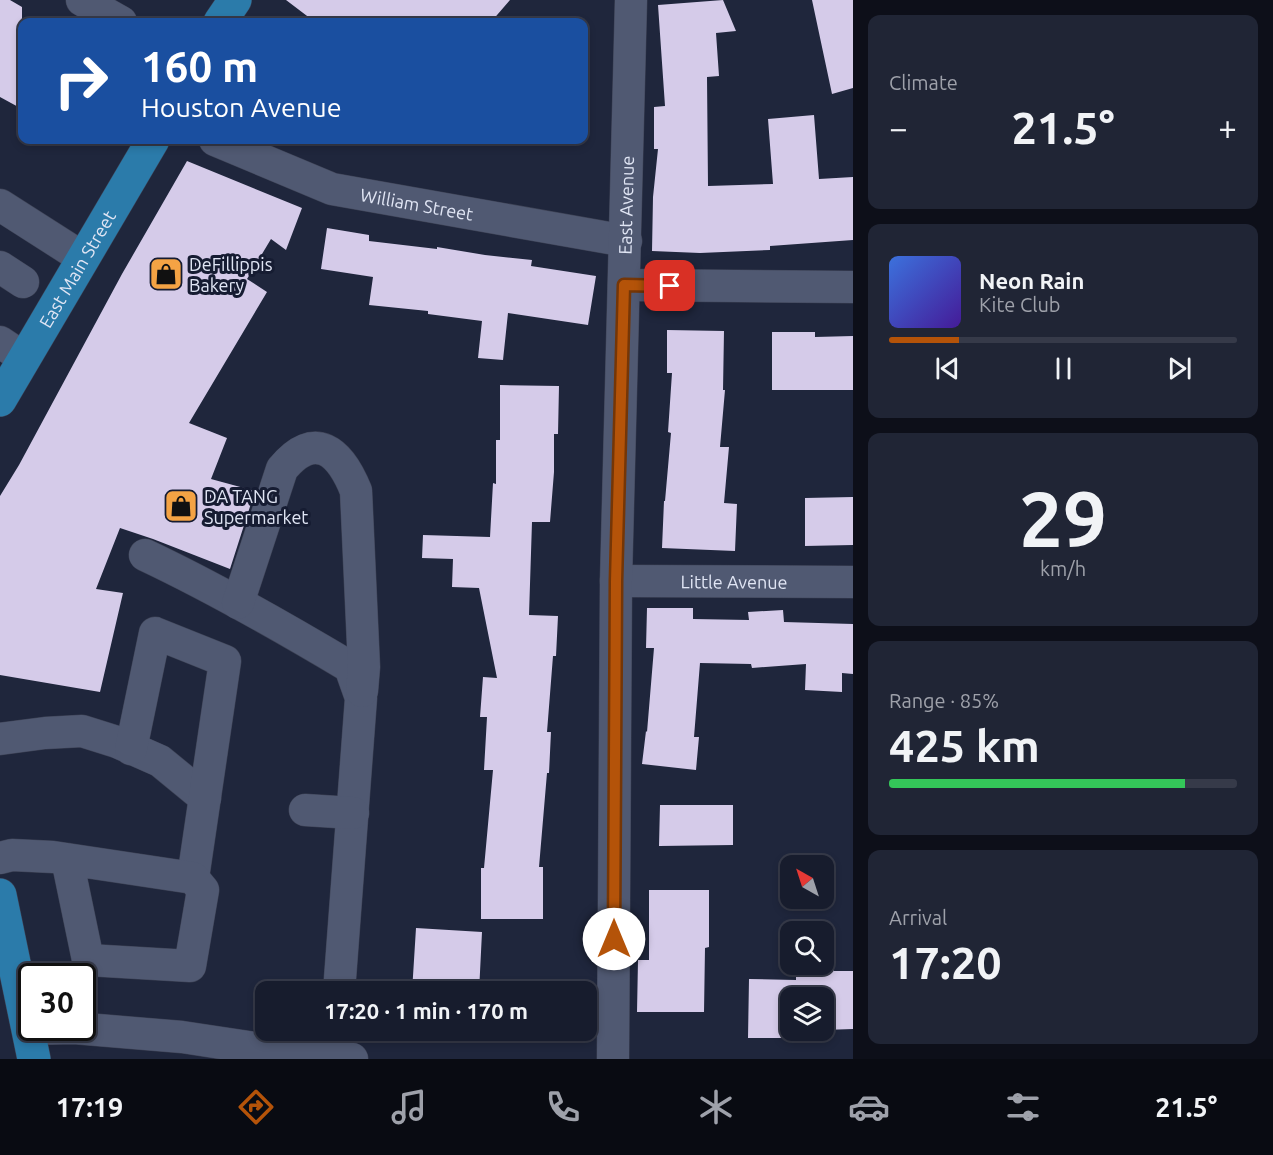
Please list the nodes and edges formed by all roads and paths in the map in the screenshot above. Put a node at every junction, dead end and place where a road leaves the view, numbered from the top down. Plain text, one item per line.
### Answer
1 (82, 0) edge
2 (631, 0) edge
3 (114, 18) edge
4 (151, 144) edge
5 (225, 144) edge
6 (0, 205) edge
7 (626, 241) junction
8 (83, 258) junction
9 (624, 285) junction
10 (853, 287) edge
11 (12, 350) edge
12 (0, 400) edge
13 (145, 555) dead end
14 (616, 581) junction
15 (853, 582) edge
16 (238, 603) junction
17 (361, 698) junction
18 (0, 739) edge
19 (131, 749) junction
20 (205, 798) junction
21 (305, 810) dead end
22 (353, 813) junction
23 (0, 858) edge
24 (67, 860) junction
25 (193, 878) junction
26 (0, 896) edge
27 (340, 981) edge
28 (31, 1044) edge
29 (341, 1049) edge
30 (614, 1059) edge

1 - 3 street
2 - 7 street, East Avenue
4 - 8 main road, East Main Street
5 - 7 street, William Street
6 - 8 street
7 - 9 street, East Avenue
8 - 11 main road, East Main Street
9 - 10 street
9 - 14 street, East Avenue
11 - 12 main road, East Main Street
13 - 16 street
14 - 15 street, Little Avenue
14 - 30 street, East Avenue
16 - 17 street
16 - 17 street
17 - 22 street
18 - 19 street
19 - 20 street
19 - 20 street
20 - 25 street
21 - 22 street
22 - 27 street
23 - 24 street
24 - 25 street
24 - 25 street
26 - 28 main road
28 - 29 street

